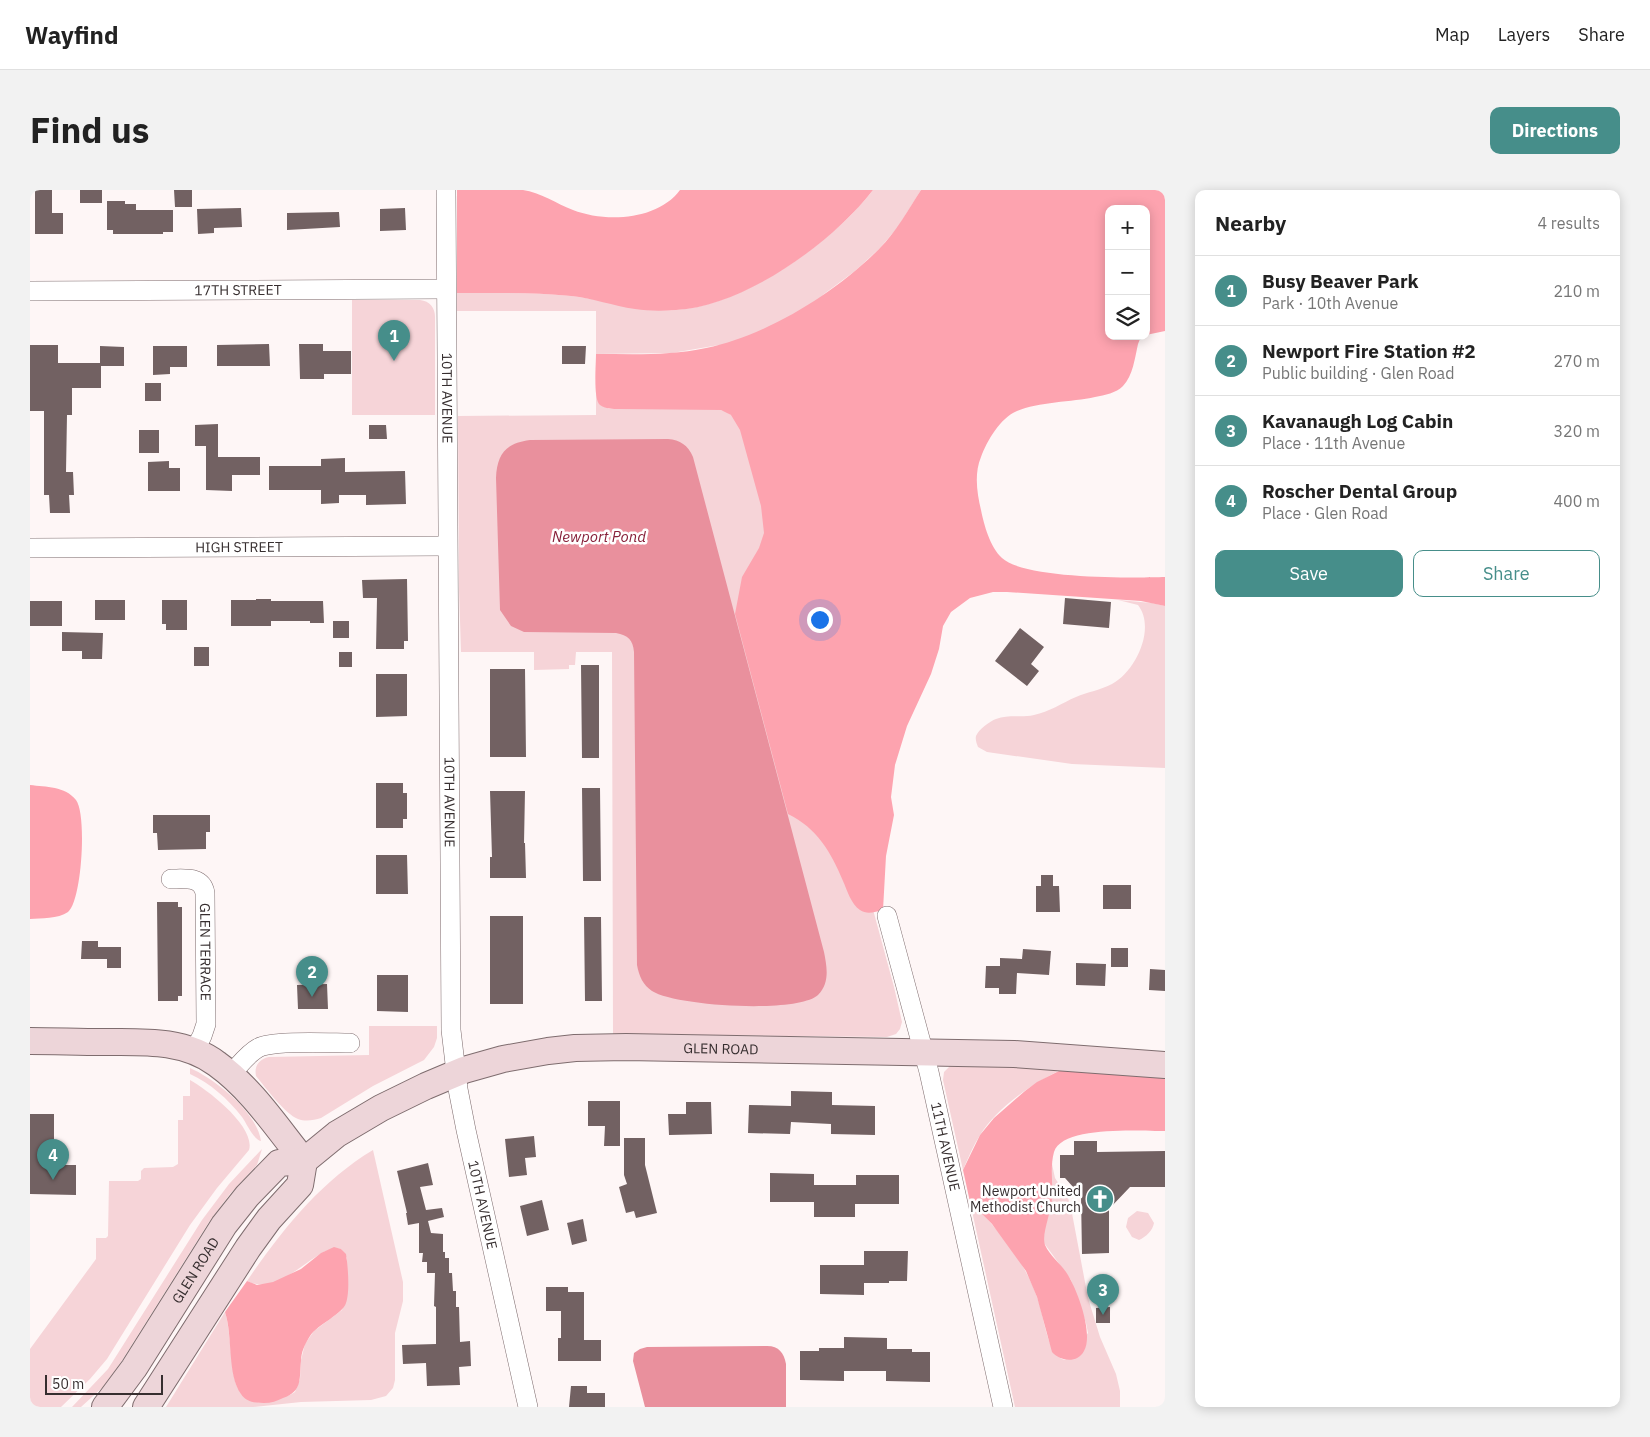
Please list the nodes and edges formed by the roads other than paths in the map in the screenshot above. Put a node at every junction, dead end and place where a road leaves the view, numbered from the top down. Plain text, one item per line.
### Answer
1 (446, 190) edge
2 (445, 289) junction
3 (30, 291) edge
4 (447, 546) junction
5 (30, 548) edge
6 (171, 879) dead end
7 (887, 916) dead end
8 (30, 1041) edge
9 (350, 1043) dead end
10 (194, 1051) junction
11 (924, 1052) junction
12 (1165, 1065) edge
13 (456, 1073) junction
14 (230, 1075) junction
15 (304, 1161) junction
16 (105, 1407) edge
17 (146, 1407) edge
18 (528, 1407) edge
19 (1003, 1407) edge

1 - 2 street, 10TH AVENUE
2 - 3 street, 17TH STREET
2 - 4 street, 10TH AVENUE
4 - 5 street, HIGH STREET
4 - 13 street, 10TH AVENUE
6 - 10 street, GLEN TERRACE
7 - 11 street, 11TH AVENUE
8 - 10 street
9 - 14 street
10 - 14 street
11 - 12 street, GLEN ROAD
11 - 13 street, GLEN ROAD
11 - 19 street, 11TH AVENUE
13 - 15 street, GLEN ROAD
13 - 18 street, 10TH AVENUE
14 - 15 street
15 - 16 street, GLEN ROAD
15 - 17 street

